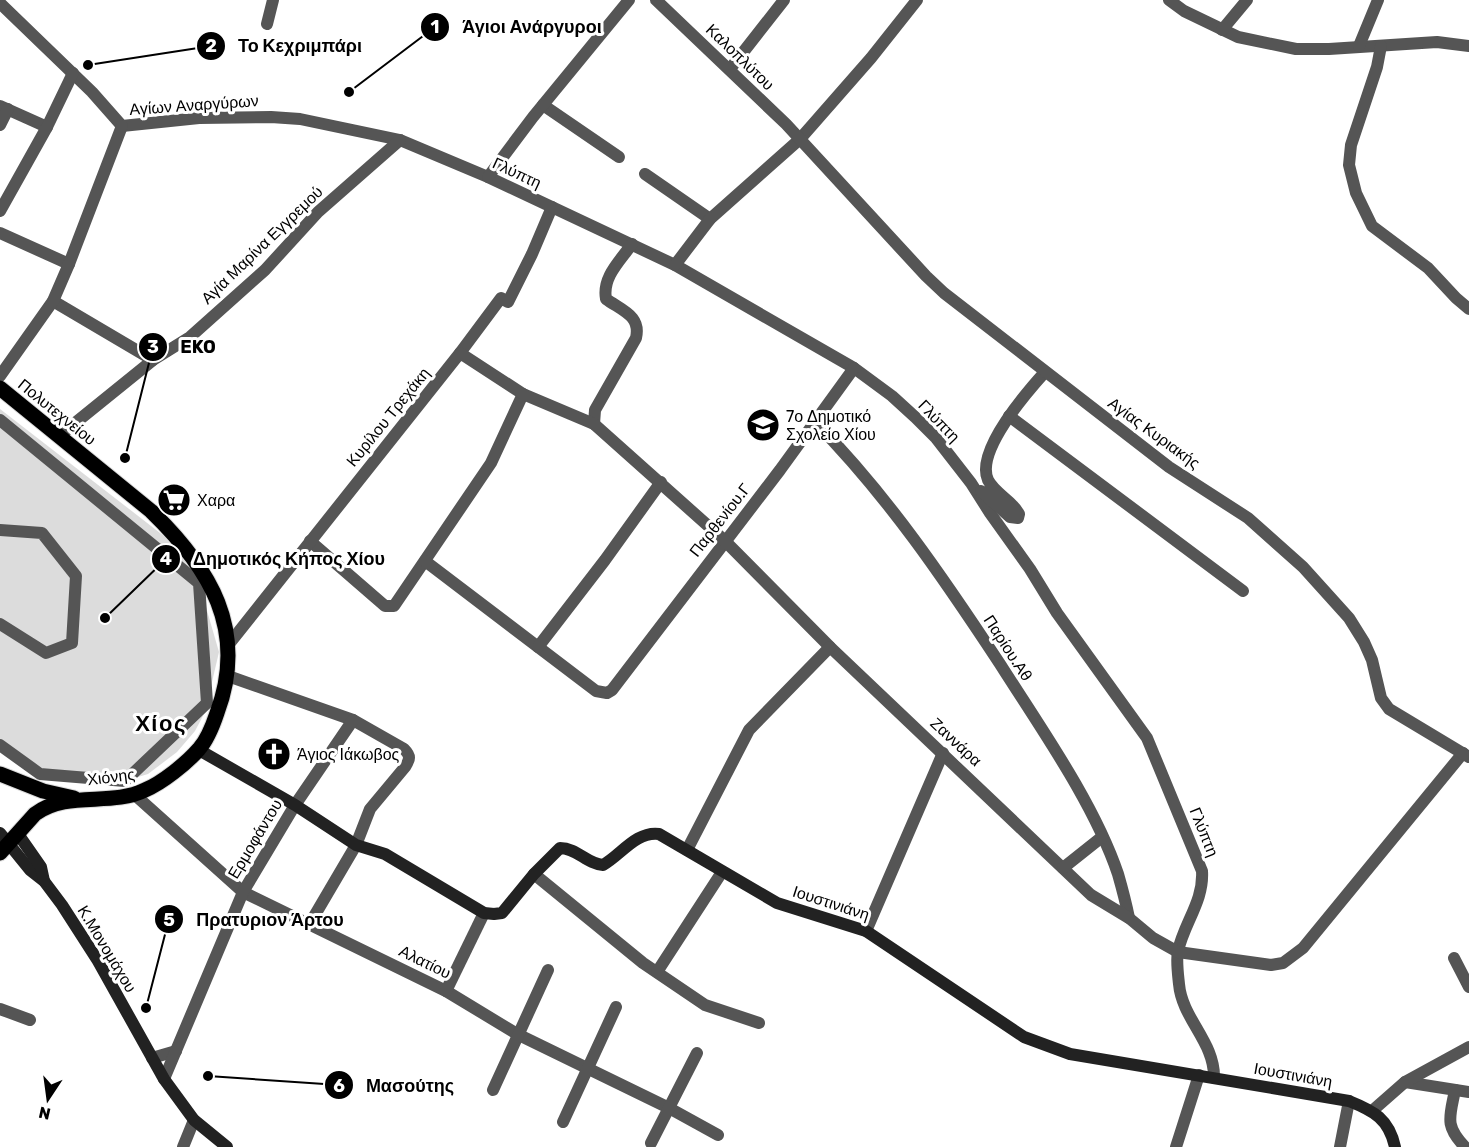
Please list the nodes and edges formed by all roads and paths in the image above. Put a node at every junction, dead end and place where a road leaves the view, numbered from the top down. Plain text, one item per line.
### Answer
1 (273, 0) edge
2 (629, 0) edge
3 (656, 0) edge
4 (784, 0) edge
5 (917, 0) edge
6 (1169, 0) edge
7 (1247, 0) edge
8 (1378, 0) edge
9 (5, 4) edge
10 (267, 24) dead end
11 (1222, 30) junction
12 (1359, 46) junction
13 (1381, 46) junction
14 (1469, 46) edge
15 (730, 69) junction
16 (73, 73) junction
17 (543, 105) junction
18 (4, 108) edge
19 (0, 125) edge
20 (122, 126) junction
21 (47, 128) junction
22 (800, 139) junction
23 (400, 140) junction
24 (619, 157) dead end
25 (645, 174) dead end
26 (488, 177) junction
27 (552, 207) junction
28 (1, 209) edge
29 (710, 219) junction
30 (0, 233) edge
31 (632, 244) junction
32 (69, 264) junction
33 (675, 265) junction
34 (53, 301) junction
35 (1469, 309) edge
36 (460, 353) junction
37 (153, 360) junction
38 (854, 368) junction
39 (1045, 372) junction
40 (0, 376) edge
41 (0, 388) edge
42 (523, 394) junction
43 (1009, 416) junction
44 (0, 420) edge
45 (815, 422) junction
46 (594, 424) junction
47 (59, 436) junction
48 (661, 482) junction
49 (971, 483) junction
50 (0, 530) edge
51 (724, 540) junction
52 (310, 541) junction
53 (425, 561) junction
54 (1243, 591) dead end
55 (0, 624) edge
56 (229, 644) junction
57 (538, 646) junction
58 (830, 647) junction
59 (228, 676) junction
60 (223, 698) joint
61 (352, 720) junction
62 (0, 745) edge
63 (199, 750) junction
64 (944, 753) junction
65 (1466, 755) edge
66 (0, 774) edge
67 (135, 795) junction
68 (76, 799) junction
69 (295, 805) junction
70 (1102, 837) junction
71 (7, 841) edge
72 (356, 845) junction
73 (687, 850) junction
74 (1063, 868) junction
75 (722, 872) junction
76 (534, 874) junction
77 (243, 892) junction
78 (484, 913) junction
79 (1130, 918) junction
80 (309, 925) junction
81 (866, 931) junction
82 (1178, 952) junction
83 (1454, 958) dead end
84 (548, 970) dead end
85 (657, 972) junction
86 (1469, 987) edge
87 (446, 991) junction
88 (615, 1007) dead end
89 (0, 1010) edge
90 (30, 1020) dead end
91 (759, 1023) dead end
92 (517, 1034) junction
93 (1469, 1047) edge
94 (176, 1051) junction
95 (697, 1053) dead end
96 (152, 1058) junction
97 (588, 1070) junction
98 (1199, 1075) junction
99 (164, 1078) junction
100 (1214, 1078) junction
101 (1405, 1082) junction
102 (493, 1090) dead end
103 (1455, 1090) junction
104 (1469, 1092) edge
105 (1349, 1101) junction
106 (669, 1108) junction
107 (1372, 1110) junction
108 (194, 1120) junction
109 (564, 1122) dead end
110 (718, 1135) dead end
111 (651, 1143) dead end
112 (183, 1147) edge
113 (228, 1147) edge
114 (1176, 1147) edge
115 (1340, 1147) edge
116 (1395, 1147) edge
117 (1465, 1147) edge

1 - 10 street
2 - 17 street
3 - 15 street, Καλοπλύτου
4 - 15 street
5 - 22 street
6 - 11 street
7 - 11 street
8 - 12 street
9 - 16 street, Αγίων Αναργύρων
11 - 12 street
12 - 13 street
13 - 14 street
13 - 35 street
15 - 22 street, Καλοπλύτου
16 - 20 street, Αγίων Αναργύρων
16 - 21 street
17 - 24 street
17 - 26 street
18 - 19 street
18 - 21 street
20 - 23 street, Αγίων Αναργύρων
20 - 32 street
21 - 28 street
22 - 29 street
22 - 39 street, Αγίας Κυριακής
23 - 26 street, Γλύπτη
23 - 37 street, Αγία Μαρίνα Εγγρεμού
25 - 29 street
26 - 27 street, Γλύπτη
27 - 31 street, Γλύπτη
27 - 36 street, Κυρίλου Τρεχάκη
29 - 33 street
30 - 32 street
31 - 33 street, Γλύπτη
31 - 46 street
32 - 34 street
33 - 38 street, Γλύπτη
34 - 37 street
34 - 40 street
36 - 42 street, Ζαννάρα
36 - 52 street, Κυρίλου Τρεχάκη
37 - 47 street, Αγία Μαρίνα Εγγρεμού
38 - 45 street, Παρθενίου.Γ
38 - 49 street, Γλύπτη
39 - 43 street
39 - 65 street, Αγίας Κυριακής
41 - 47 main road, Πολυτεχνείου
42 - 46 street, Ζαννάρα
42 - 53 street
43 - 49 street
43 - 54 street
44 - 62 street
45 - 51 street, Παρθενίου.Γ
45 - 70 street, Παρίου.Αθ
46 - 48 street, Ζαννάρα
47 - 56 main road, Πολυτεχνείου
48 - 51 street, Ζαννάρα
48 - 57 street
49 - 82 street, Γλύπτη
50 - 55 street
51 - 57 street, Παρθενίου.Γ
51 - 58 street, Ζαννάρα
52 - 53 street
52 - 56 street, Κυρίλου Τρεχάκη
53 - 57 street
56 - 59 main road, Πολυτεχνείου
58 - 64 street, Ζαννάρα
58 - 73 street
59 - 60 main road, Πολυτεχνείου
59 - 61 street
60 - 63 main road, Χιόνης
61 - 69 street, Ερμοφάντου
61 - 72 street
63 - 67 main road, Χιόνης
63 - 69 main road
64 - 74 street, Ζαννάρα
64 - 81 street
65 - 82 street
66 - 68 main road
67 - 68 main road, Χιόνης
67 - 77 street, Αλατίου
68 - 71 main road, Χιόνης
69 - 72 main road
69 - 77 street, Ερμοφάντου
70 - 74 street
70 - 79 street, Παρίου.Αθ
71 - 96 main road, Κ.Μονομάχου
72 - 78 main road
72 - 80 street
73 - 75 main road, Ιουστινιάνη
73 - 76 main road, Ιουστινιάνη
74 - 79 street, Ζαννάρα
75 - 81 main road, Ιουστινιάνη
75 - 85 street
76 - 78 main road, Ιουστινιάνη
76 - 85 street
77 - 80 street, Αλατίου
77 - 94 street, Ερμοφάντου
78 - 87 street
79 - 82 street, Ζαννάρα
80 - 87 street, Αλατίου
81 - 98 main road, Ιουστινιάνη
82 - 100 street
83 - 86 street
84 - 92 street
85 - 91 street
87 - 92 street, Αλατίου
88 - 97 street
89 - 90 street
92 - 97 street, Αλατίου
92 - 102 street
93 - 101 street
94 - 96 street
94 - 99 street, Ερμοφάντου
95 - 106 street
96 - 99 main road, Κ.Μονομάχου
97 - 106 street, Αλατίου
97 - 109 street
98 - 100 main road, Ιουστινιάνη
98 - 114 street
99 - 108 main road, Κ.Μονομάχου
100 - 105 main road, Ιουστινιάνη
101 - 103 street
101 - 107 street
103 - 104 street
103 - 117 street
105 - 107 main road, Ιουστινιάνη
105 - 115 street
106 - 110 street, Αλατίου
106 - 111 street
107 - 116 main road
108 - 112 street
108 - 113 main road, Κ.Μονομάχου

